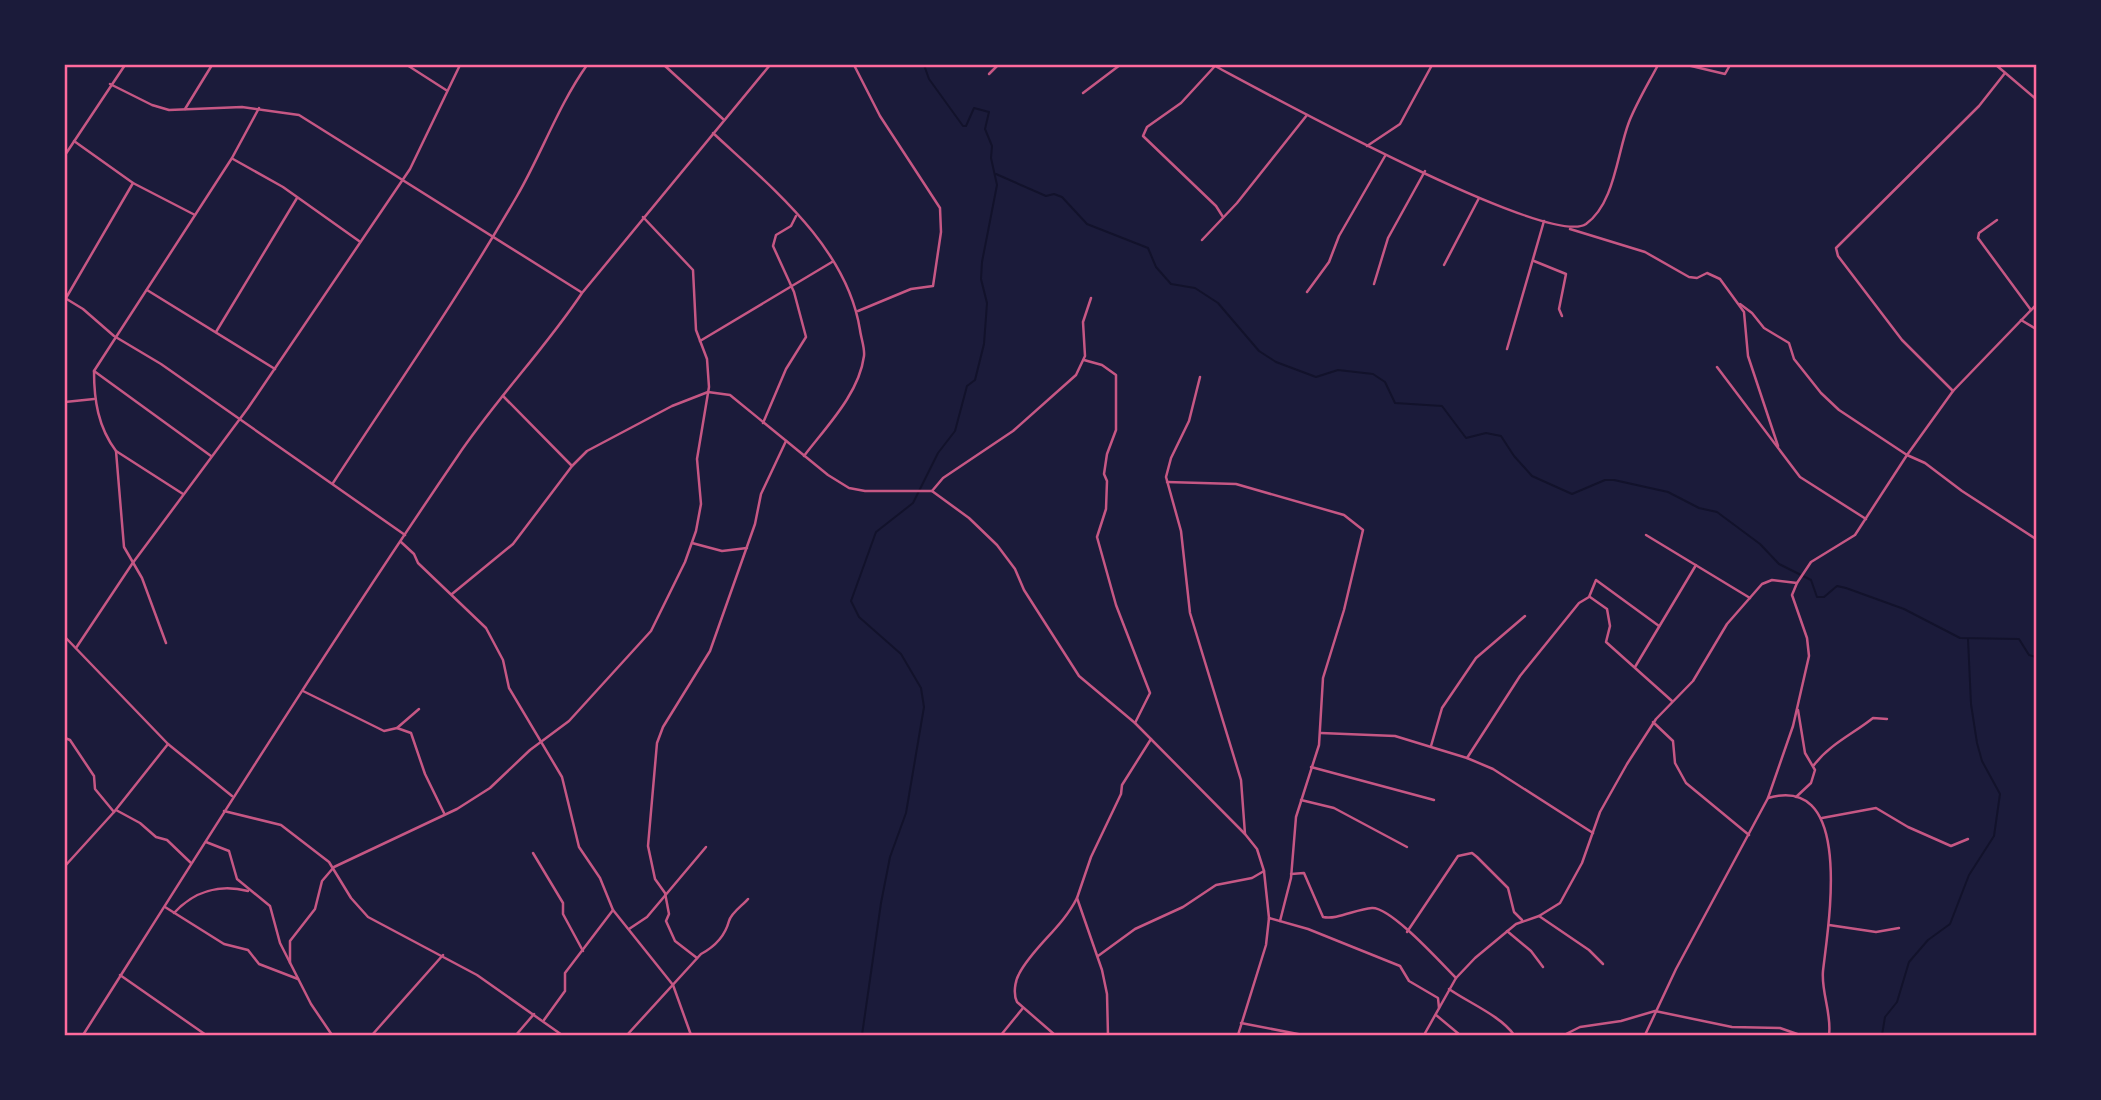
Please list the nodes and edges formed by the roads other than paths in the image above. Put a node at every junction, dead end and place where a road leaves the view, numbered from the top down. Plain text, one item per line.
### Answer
1 (125, 65) edge
2 (212, 65) edge
3 (407, 65) edge
4 (460, 65) edge
5 (587, 65) edge
6 (664, 65) edge
7 (770, 65) edge
8 (855, 65) edge
9 (998, 65) edge
10 (1120, 65) edge
11 (1214, 65) edge
12 (1432, 65) edge
13 (1658, 65) edge
14 (1687, 65) edge
15 (1730, 65) edge
16 (1996, 65) edge
17 (2005, 73) junction
18 (989, 74) dead end
19 (110, 84) junction
20 (446, 90) junction
21 (1083, 93) dead end
22 (2036, 99) edge
23 (185, 108) junction
24 (259, 108) junction
25 (1307, 115) junction
26 (723, 119) junction
27 (713, 133) junction
28 (74, 141) junction
29 (1367, 146) junction
30 (65, 155) edge
31 (1385, 156) junction
32 (232, 158) junction
33 (1425, 171) junction
34 (403, 178) junction
35 (133, 183) junction
36 (297, 198) junction
37 (1479, 198) junction
38 (195, 215) junction
39 (796, 216) junction
40 (643, 217) junction
41 (1223, 217) junction
42 (1997, 220) dead end
43 (1544, 221) junction
44 (1570, 229) junction
45 (492, 236) junction
46 (1202, 240) dead end
47 (359, 241) junction
48 (1534, 261) junction
49 (833, 262) junction
50 (1444, 265) dead end
51 (1374, 284) dead end
52 (792, 286) junction
53 (146, 289) junction
54 (1307, 292) dead end
55 (582, 293) junction
56 (65, 298) edge
57 (1091, 298) dead end
58 (1740, 304) junction
59 (2036, 305) edge
60 (2031, 310) junction
61 (857, 312) junction
62 (1562, 316) dead end
63 (2021, 320) junction
64 (2036, 329) edge
65 (216, 332) junction
66 (114, 336) junction
67 (700, 341) junction
68 (1507, 349) dead end
69 (1084, 359) junction
70 (1717, 367) dead end
71 (275, 369) junction
72 (94, 371) junction
73 (1200, 377) dead end
74 (1953, 391) junction
75 (708, 392) junction
76 (502, 396) junction
77 (94, 399) junction
78 (65, 402) edge
79 (238, 419) junction
80 (763, 423) junction
81 (786, 441) junction
82 (1778, 446) junction
83 (116, 451) junction
84 (1907, 454) junction
85 (804, 456) junction
86 (212, 457) junction
87 (572, 466) junction
88 (1167, 482) junction
89 (333, 484) junction
90 (932, 491) junction
91 (184, 494) junction
92 (1866, 519) junction
93 (405, 535) junction
94 (1646, 535) dead end
95 (2036, 539) edge
96 (401, 542) junction
97 (692, 544) junction
98 (747, 548) junction
99 (132, 564) junction
100 (1696, 565) junction
101 (1797, 583) junction
102 (452, 594) junction
103 (1589, 597) junction
104 (1750, 597) junction
105 (1525, 616) dead end
106 (1659, 626) junction
107 (65, 637) edge
108 (166, 643) dead end
109 (76, 648) junction
110 (1634, 667) junction
111 (303, 691) junction
112 (1672, 701) junction
113 (419, 709) dead end
114 (1798, 709) junction
115 (1887, 719) dead end
116 (1653, 722) junction
117 (1135, 723) junction
118 (397, 728) junction
119 (1321, 733) junction
120 (65, 738) edge
121 (1151, 739) junction
122 (540, 742) junction
123 (168, 744) junction
124 (1431, 747) junction
125 (1467, 758) junction
126 (1813, 765) junction
127 (1311, 767) junction
128 (233, 796) junction
129 (1796, 797) junction
130 (1768, 798) junction
131 (1301, 800) junction
132 (1434, 800) dead end
133 (115, 811) junction
134 (224, 811) junction
135 (444, 814) junction
136 (1822, 818) junction
137 (1593, 833) junction
138 (1245, 834) junction
139 (1749, 835) junction
140 (1968, 839) dead end
141 (205, 841) junction
142 (706, 847) dead end
143 (1407, 847) dead end
144 (533, 853) dead end
145 (191, 863) junction
146 (65, 866) edge
147 (334, 867) junction
148 (1265, 871) junction
149 (1291, 874) junction
150 (251, 892) junction
151 (665, 893) junction
152 (1077, 898) junction
153 (748, 900) dead end
154 (164, 906) junction
155 (613, 910) junction
156 (174, 913) junction
157 (1539, 916) junction
158 (1269, 918) junction
159 (1280, 921) junction
160 (1522, 921) junction
161 (1829, 925) junction
162 (1899, 928) dead end
163 (629, 929) junction
164 (1507, 931) junction
165 (1408, 932) junction
166 (583, 951) junction
167 (443, 955) junction
168 (1098, 956) junction
169 (698, 958) junction
170 (290, 963) junction
171 (1603, 964) dead end
172 (1543, 967) dead end
173 (120, 975) junction
174 (1456, 978) junction
175 (298, 979) junction
176 (673, 985) junction
177 (1449, 989) junction
178 (1024, 1008) junction
179 (1439, 1010) junction
180 (1656, 1011) junction
181 (534, 1014) junction
182 (1436, 1015) junction
183 (544, 1020) junction
184 (1241, 1023) junction
185 (83, 1035) edge
186 (206, 1035) edge
187 (332, 1035) edge
188 (372, 1035) edge
189 (516, 1035) edge
190 (562, 1035) edge
191 (628, 1035) edge
192 (691, 1035) edge
193 (1001, 1035) edge
194 (1055, 1035) edge
195 (1108, 1035) edge
196 (1238, 1035) edge
197 (1303, 1035) edge
198 (1424, 1035) edge
199 (1460, 1035) edge
200 (1514, 1035) edge
201 (1564, 1035) edge
202 (1645, 1035) edge
203 (1800, 1035) edge
204 (1829, 1035) edge

1 - 19 street
2 - 23 street
3 - 20 street
4 - 20 street
5 - 45 street
6 - 26 street
7 - 26 street
8 - 61 street
9 - 18 street
10 - 21 street
11 - 25 street
11 - 41 street
12 - 29 street
13 - 44 street
14 - 15 street
16 - 17 street
17 - 22 street
17 - 74 street
19 - 23 street
19 - 28 street
20 - 34 street
23 - 24 street
24 - 32 street
24 - 34 street
25 - 29 street
25 - 41 street
26 - 27 street
27 - 39 street
27 - 40 street
28 - 30 street
28 - 35 street
29 - 31 street
31 - 33 street
31 - 54 street
32 - 36 street
32 - 38 street
33 - 37 street
33 - 51 street
34 - 45 street
34 - 47 street
35 - 38 street
35 - 56 street
36 - 47 street
36 - 65 street
37 - 43 street
37 - 50 street
38 - 53 street
39 - 49 street
39 - 52 street
40 - 55 street
40 - 67 street
41 - 46 street
42 - 60 street
43 - 44 street
43 - 48 street
44 - 58 street
45 - 55 street
45 - 89 street
47 - 71 street
48 - 62 street
48 - 68 street
49 - 52 street
49 - 61 street
52 - 67 street
52 - 80 street
53 - 65 street
53 - 66 street
55 - 76 street
56 - 66 street
57 - 69 street
58 - 82 street
58 - 84 street
59 - 60 street
60 - 63 street
61 - 85 street
63 - 64 street
63 - 74 street
65 - 71 street
66 - 72 street
66 - 79 street
67 - 75 street
69 - 90 street
69 - 117 street
70 - 82 street
71 - 79 street
72 - 77 street
72 - 86 street
73 - 88 street
74 - 84 street
75 - 80 street
75 - 87 street
75 - 97 street
76 - 87 street
76 - 93 street
77 - 78 street
77 - 83 street
79 - 86 street
79 - 89 street
80 - 81 street
81 - 85 street
81 - 98 street
82 - 92 street
83 - 91 street
83 - 99 street
84 - 92 street
84 - 95 street
85 - 90 street
86 - 91 street
87 - 102 street
88 - 119 street
88 - 138 street
89 - 93 street
90 - 117 street
91 - 99 street
92 - 101 street
93 - 96 street
94 - 100 street
96 - 102 street
96 - 111 street
97 - 98 street
97 - 122 street
98 - 151 street
99 - 108 street
99 - 109 street
100 - 104 street
100 - 106 street
101 - 104 street
101 - 114 street
102 - 122 street
103 - 106 street
103 - 110 street
103 - 125 street
104 - 112 street
105 - 124 street
106 - 110 street
107 - 109 street
109 - 123 street
110 - 112 street
111 - 118 street
111 - 128 street
112 - 116 street
113 - 118 street
114 - 126 street
114 - 130 street
115 - 126 street
116 - 137 street
116 - 139 street
117 - 121 street
118 - 135 street
119 - 124 street
119 - 127 street
120 - 133 street
121 - 138 street
121 - 152 street
122 - 135 street
122 - 155 street
123 - 128 street
123 - 133 street
124 - 125 street
125 - 137 street
126 - 129 street
127 - 131 street
127 - 132 street
128 - 134 street
129 - 130 street
129 - 136 street
130 - 139 street
131 - 143 street
131 - 149 street
133 - 145 street
133 - 146 street
134 - 141 street
134 - 147 street
135 - 147 street
136 - 140 street
136 - 161 street
137 - 157 street
138 - 148 street
139 - 180 street
141 - 145 street
141 - 150 street
142 - 151 street
144 - 166 street
145 - 154 street
147 - 167 street
147 - 170 street
148 - 158 street
148 - 168 street
149 - 159 street
149 - 165 street
150 - 156 street
150 - 170 street
151 - 163 street
151 - 169 street
152 - 168 street
152 - 178 street
153 - 169 street
154 - 156 street
154 - 173 street
155 - 163 street
155 - 166 street
156 - 175 street
157 - 160 street
157 - 171 street
158 - 159 street
158 - 184 street
159 - 179 street
160 - 164 street
160 - 165 street
161 - 162 street
161 - 204 street
163 - 176 street
164 - 172 street
164 - 174 street
165 - 174 street
166 - 183 street
167 - 181 street
167 - 188 street
168 - 195 street
169 - 176 street
170 - 175 street
173 - 185 street
173 - 186 street
174 - 177 street
175 - 187 street
176 - 191 street
176 - 192 street
177 - 179 street
177 - 200 street
178 - 193 street
178 - 194 street
179 - 182 street
180 - 201 street
180 - 202 street
180 - 203 street
181 - 183 street
181 - 189 street
182 - 198 street
182 - 199 street
183 - 190 street
184 - 196 street
184 - 197 street

